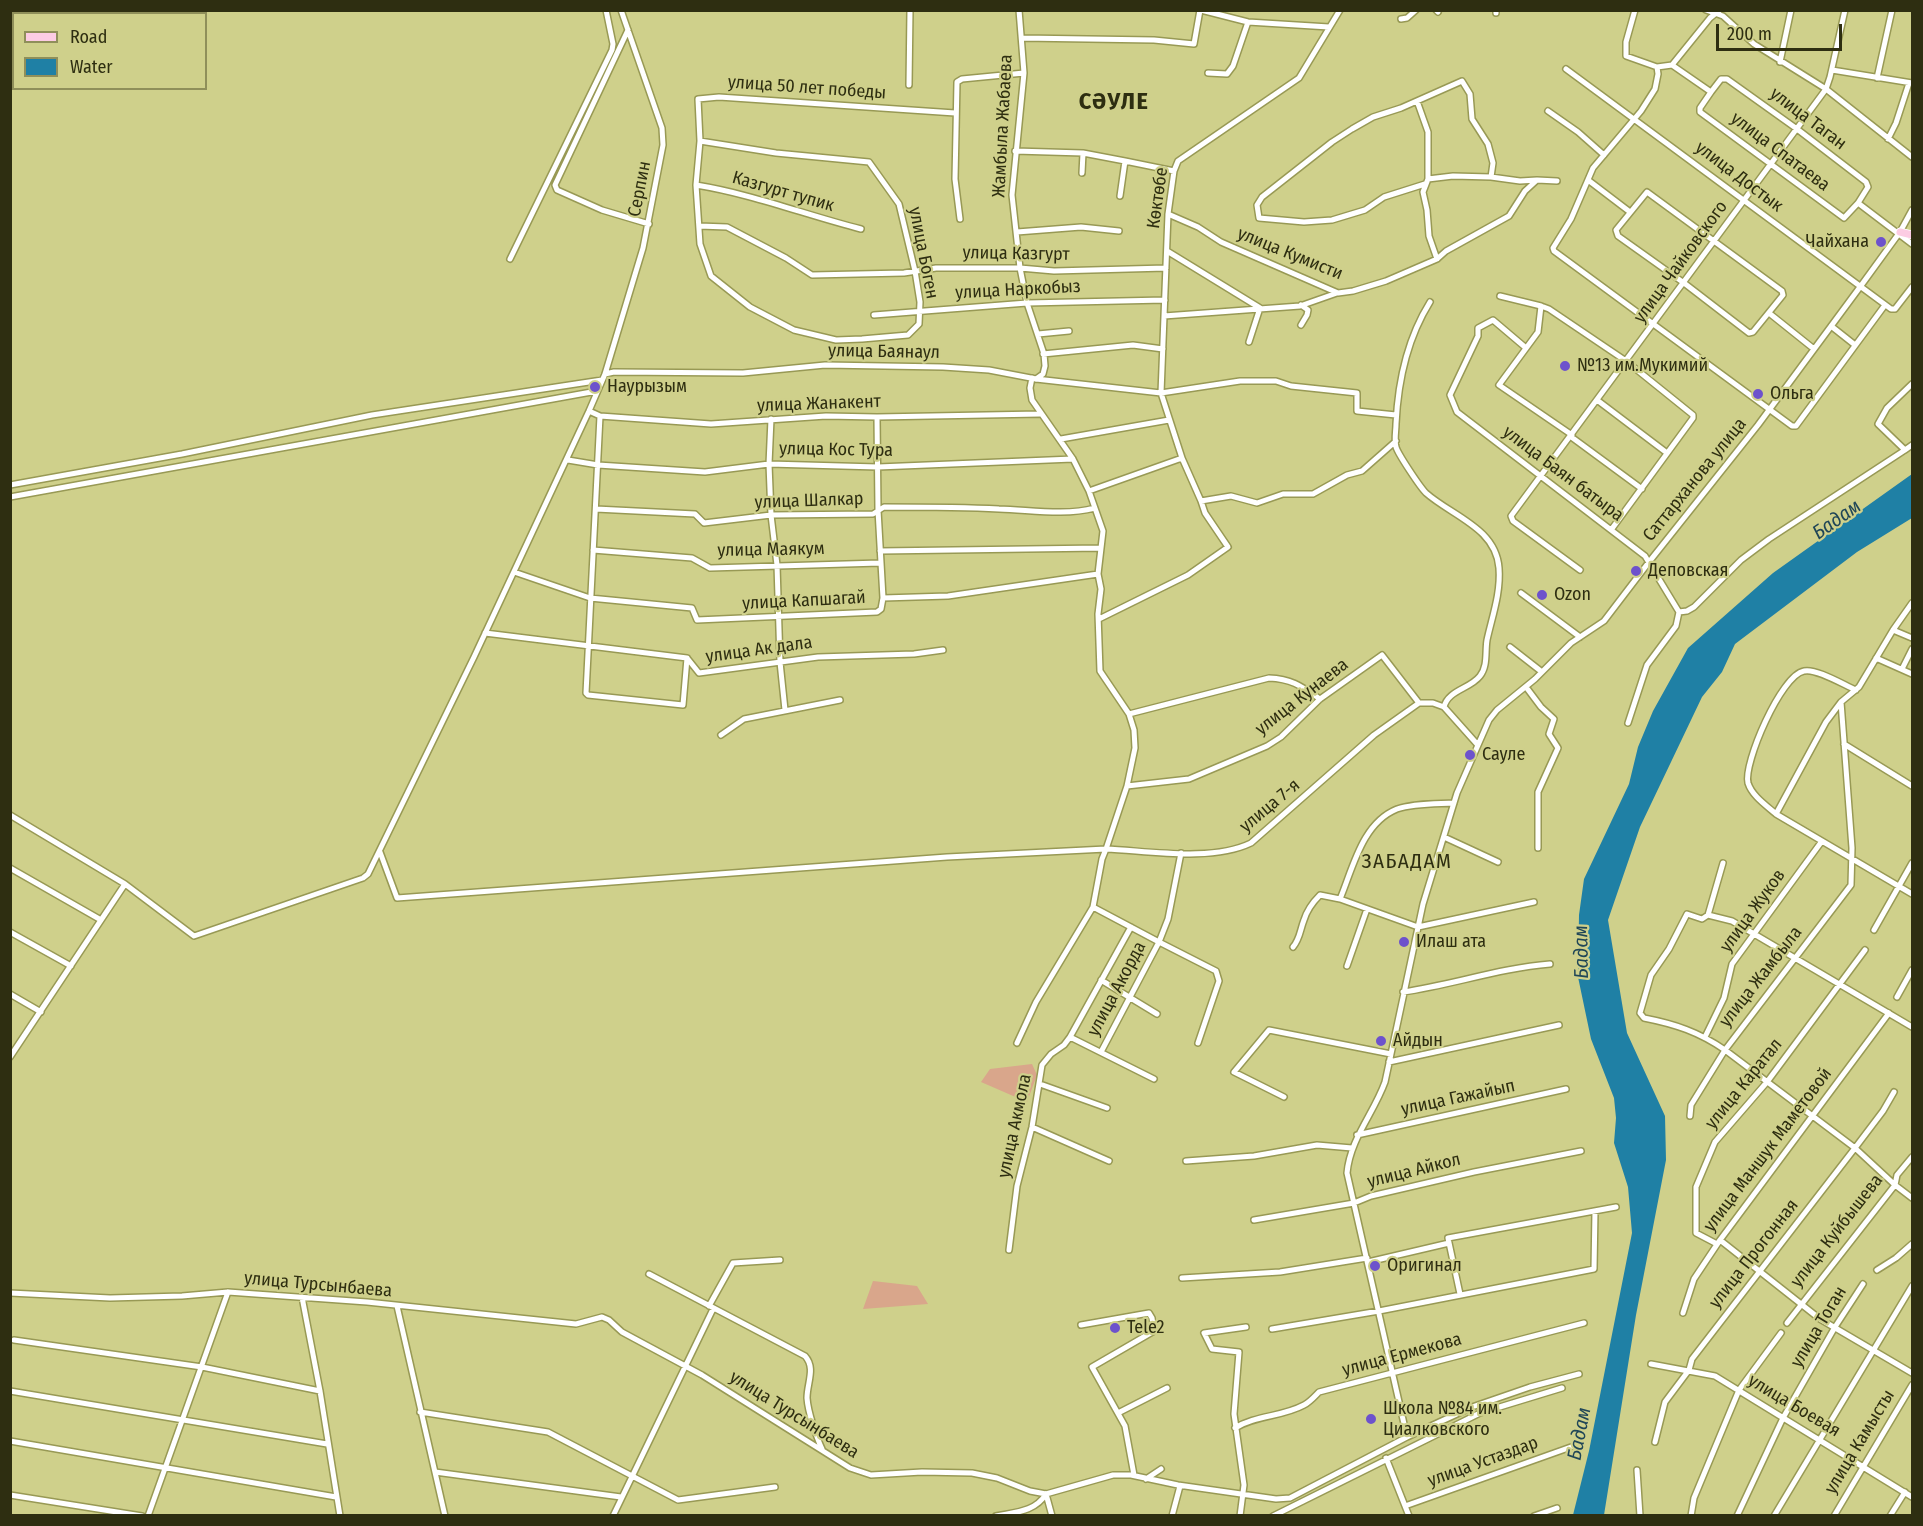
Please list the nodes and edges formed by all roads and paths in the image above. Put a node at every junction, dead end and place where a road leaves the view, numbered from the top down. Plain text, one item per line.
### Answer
1 (606, 10) edge
2 (621, 10) edge
3 (909, 10) edge
4 (1019, 10) edge
5 (1201, 10) edge
6 (1340, 10) edge
7 (1416, 10) edge
8 (1635, 10) edge
9 (1706, 10) edge
10 (1791, 10) edge
11 (1845, 10) edge
12 (1892, 10) edge
13 (1718, 13) edge
14 (1401, 19) dead end
15 (1248, 22) junction
16 (1329, 27) junction
17 (628, 30) junction
18 (1022, 38) junction
19 (1780, 62) junction
20 (1672, 65) junction
21 (1657, 67) junction
22 (1566, 69) dead end
23 (1832, 70) junction
24 (1023, 73) junction
25 (1208, 73) dead end
26 (1877, 78) junction
27 (1911, 83) edge
28 (909, 84) dead end
29 (1826, 89) junction
30 (1711, 92) junction
31 (1417, 101) junction
32 (1548, 111) dead end
33 (955, 114) junction
34 (1635, 119) junction
35 (1797, 129) junction
36 (1888, 138) junction
37 (700, 141) junction
38 (1015, 151) junction
39 (1083, 153) junction
40 (1604, 155) junction
41 (1912, 157) edge
42 (1125, 161) junction
43 (1772, 164) junction
44 (1174, 171) junction
45 (1082, 173) dead end
46 (1491, 177) junction
47 (1537, 180) junction
48 (1588, 180) junction
49 (1427, 181) junction
50 (1520, 181) junction
51 (1557, 181) dead end
52 (696, 186) junction
53 (1525, 191) junction
54 (1120, 196) dead end
55 (1745, 200) junction
56 (1858, 203) junction
57 (1912, 210) edge
58 (1630, 212) junction
59 (1168, 214) junction
60 (960, 219) dead end
61 (649, 224) junction
62 (699, 226) junction
63 (861, 229) dead end
64 (1912, 230) edge
65 (1119, 231) dead end
66 (1017, 232) junction
67 (1900, 232) junction
68 (1912, 235) edge
69 (1715, 241) junction
70 (1912, 244) edge
71 (1167, 251) junction
72 (510, 259) dead end
73 (1437, 260) junction
74 (1020, 268) junction
75 (1166, 268) junction
76 (915, 271) junction
77 (1684, 283) junction
78 (1860, 287) junction
79 (1912, 287) edge
80 (1338, 293) junction
81 (1500, 296) dead end
82 (1165, 300) junction
83 (1430, 302) dead end
84 (1027, 303) junction
85 (1301, 305) junction
86 (1885, 305) junction
87 (1541, 306) junction
88 (1260, 308) junction
89 (918, 312) junction
90 (1768, 313) junction
91 (874, 315) dead end
92 (1164, 316) junction
93 (1301, 325) dead end
94 (1654, 325) junction
95 (1831, 326) junction
96 (1069, 331) dead end
97 (1038, 334) junction
98 (1248, 342) dead end
99 (1855, 345) junction
100 (1526, 348) junction
101 (1163, 349) junction
102 (1814, 349) junction
103 (1043, 354) junction
104 (1626, 362) junction
105 (604, 377) junction
106 (1034, 379) junction
107 (1912, 384) edge
108 (597, 391) junction
109 (1161, 393) junction
110 (1597, 400) junction
111 (1769, 409) junction
112 (590, 411) junction
113 (1040, 414) junction
114 (1396, 415) junction
115 (600, 416) junction
116 (877, 417) junction
117 (771, 419) junction
118 (1169, 420) junction
119 (1571, 436) junction
120 (1061, 439) junction
121 (1396, 441) junction
122 (1912, 445) edge
123 (1905, 450) junction
124 (1667, 453) junction
125 (1182, 458) junction
126 (1073, 459) junction
127 (568, 460) junction
128 (769, 464) junction
129 (598, 465) junction
130 (878, 467) junction
131 (1541, 477) junction
132 (10, 485) edge
133 (1642, 489) junction
134 (1089, 491) junction
135 (10, 497) edge
136 (1201, 501) junction
137 (1095, 508) junction
138 (596, 509) junction
139 (878, 510) junction
140 (771, 515) junction
141 (1611, 530) junction
142 (1101, 548) junction
143 (593, 550) junction
144 (880, 551) junction
145 (1648, 562) junction
146 (880, 563) junction
147 (777, 565) junction
148 (1580, 570) dead end
149 (514, 572) junction
150 (1098, 574) junction
151 (1521, 593) dead end
152 (590, 598) junction
153 (883, 598) junction
154 (1912, 603) edge
155 (1679, 612) junction
156 (779, 618) junction
157 (1099, 619) junction
158 (1893, 630) junction
159 (485, 633) junction
160 (1580, 637) junction
161 (1912, 639) edge
162 (588, 646) junction
163 (1510, 647) dead end
164 (1912, 649) edge
165 (943, 650) dead end
166 (687, 658) junction
167 (1876, 658) junction
168 (780, 662) junction
169 (1902, 669) junction
170 (1542, 672) junction
171 (1912, 674) edge
172 (1526, 687) junction
173 (1856, 690) junction
174 (1320, 699) junction
175 (840, 700) dead end
176 (1841, 702) junction
177 (1419, 703) junction
178 (1444, 705) junction
179 (785, 710) junction
180 (1129, 714) junction
181 (1628, 723) dead end
182 (721, 735) dead end
183 (1477, 744) junction
184 (1844, 744) junction
185 (1127, 786) junction
186 (1912, 786) edge
187 (1454, 803) junction
188 (10, 814) edge
189 (1776, 814) junction
190 (1443, 837) junction
191 (1822, 841) junction
192 (1539, 848) dead end
193 (1106, 849) junction
194 (380, 852) junction
195 (1181, 853) junction
196 (1851, 857) junction
197 (1498, 862) dead end
198 (1723, 863) dead end
199 (1912, 863) edge
200 (10, 868) edge
201 (125, 884) junction
202 (1899, 886) junction
203 (1912, 894) edge
204 (1340, 899) junction
205 (1534, 902) dead end
206 (1093, 907) junction
207 (1367, 909) junction
208 (1708, 915) junction
209 (101, 920) junction
210 (1131, 927) junction
211 (1418, 927) junction
212 (1874, 930) dead end
213 (10, 932) edge
214 (1752, 933) junction
215 (1159, 942) junction
216 (1293, 947) dead end
217 (1865, 950) dead end
218 (1794, 959) junction
219 (1550, 964) dead end
220 (71, 966) junction
221 (1347, 966) dead end
222 (1912, 970) edge
223 (1101, 980) junction
224 (1840, 985) junction
225 (1403, 992) junction
226 (10, 994) edge
227 (1129, 997) junction
228 (1897, 997) dead end
229 (40, 1012) junction
230 (1889, 1013) junction
231 (1156, 1014) dead end
232 (1559, 1025) dead end
233 (1912, 1027) edge
234 (1705, 1036) junction
235 (1070, 1037) junction
236 (1017, 1043) dead end
237 (1198, 1043) dead end
238 (1725, 1050) junction
239 (1101, 1052) junction
240 (12, 1053) edge
241 (1391, 1054) junction
242 (1389, 1062) junction
243 (1154, 1079) dead end
244 (1767, 1082) junction
245 (1040, 1084) junction
246 (1566, 1089) dead end
247 (1894, 1092) dead end
248 (1284, 1097) dead end
249 (1107, 1108) dead end
250 (1690, 1116) dead end
251 (1812, 1116) junction
252 (1032, 1127) junction
253 (1357, 1136) junction
254 (1352, 1148) junction
255 (1856, 1148) junction
256 (1581, 1152) dead end
257 (1912, 1157) edge
258 (1109, 1161) dead end
259 (1186, 1161) dead end
260 (1895, 1185) junction
261 (1912, 1198) edge
262 (1354, 1203) junction
263 (1616, 1207) dead end
264 (1595, 1211) junction
265 (1254, 1220) dead end
266 (1718, 1242) junction
267 (1449, 1243) junction
268 (1912, 1244) edge
269 (1009, 1250) dead end
270 (780, 1260) dead end
271 (1368, 1260) junction
272 (1877, 1269) dead end
273 (1760, 1270) junction
274 (649, 1274) dead end
275 (1182, 1278) dead end
276 (1863, 1284) dead end
277 (1912, 1286) edge
278 (228, 1292) junction
279 (10, 1293) edge
280 (1460, 1294) junction
281 (302, 1297) junction
282 (1800, 1304) junction
283 (396, 1306) junction
284 (711, 1308) junction
285 (1379, 1311) junction
286 (1683, 1313) dead end
287 (1584, 1323) dead end
288 (1787, 1323) dead end
289 (1081, 1325) dead end
290 (1246, 1327) dead end
291 (1834, 1327) junction
292 (1272, 1329) dead end
293 (1781, 1333) dead end
294 (14, 1340) dead end
295 (1873, 1350) junction
296 (1651, 1364) dead end
297 (686, 1366) junction
298 (202, 1367) junction
299 (1689, 1370) junction
300 (1393, 1373) junction
301 (1579, 1374) dead end
302 (1912, 1374) edge
303 (1912, 1385) edge
304 (1167, 1388) dead end
305 (1562, 1388) dead end
306 (320, 1390) junction
307 (1739, 1390) junction
308 (10, 1391) edge
309 (420, 1412) junction
310 (1118, 1413) junction
311 (1784, 1418) junction
312 (182, 1420) junction
313 (1235, 1428) junction
314 (1407, 1437) junction
315 (1820, 1439) junction
316 (10, 1441) edge
317 (1655, 1442) dead end
318 (327, 1444) junction
319 (1571, 1447) dead end
320 (822, 1449) junction
321 (1382, 1452) junction
322 (1387, 1460) junction
323 (1864, 1466) junction
324 (165, 1468) junction
325 (1161, 1469) dead end
326 (1637, 1470) dead end
327 (435, 1472) junction
328 (1134, 1475) junction
329 (632, 1476) junction
330 (1146, 1479) junction
331 (1180, 1485) junction
332 (775, 1487) dead end
333 (1905, 1492) junction
334 (1047, 1494) junction
335 (10, 1495) edge
336 (1244, 1495) junction
337 (336, 1497) junction
338 (621, 1497) junction
339 (1912, 1497) edge
340 (1406, 1506) junction
341 (1557, 1508) dead end
342 (142, 1515) edge
343 (148, 1515) edge
344 (340, 1515) edge
345 (445, 1515) edge
346 (613, 1515) edge
347 (996, 1515) edge
348 (1052, 1515) edge
349 (1172, 1515) edge
350 (1240, 1515) edge
351 (1273, 1515) edge
352 (1409, 1515) edge
353 (1534, 1515) edge
354 (1640, 1515) edge
355 (1691, 1515) edge
356 (1737, 1515) edge
357 (1774, 1515) edge
358 (1834, 1515) edge
359 (1890, 1515) edge

1 - 72 street
2 - 17 street, Серпин
3 - 28 street
4 - 18 street, Жамбыла Жабаева
5 - 15 street
5 - 18 street
6 - 16 street, Көктөбе
7 - 14 street
8 - 21 street
9 - 13 street
10 - 19 street
11 - 23 street, улица Чайковского
12 - 26 street
13 - 19 street
13 - 20 street
15 - 16 street
15 - 25 street
16 - 44 street, Көктөбе
17 - 61 street, Серпин
17 - 61 street
18 - 24 street, Жамбыла Жабаева
19 - 29 street
20 - 21 street
20 - 30 street
21 - 34 street
22 - 34 street, улица Достык
23 - 26 street
23 - 29 street, улица Чайковского
24 - 33 street
24 - 38 street, Жамбыла Жабаева
26 - 27 street
27 - 36 street
29 - 35 street, улица Чайковского
29 - 36 street
30 - 35 street, улица Таган
30 - 43 street, улица Спатаева
31 - 46 street
31 - 49 street
31 - 49 street
32 - 40 street
33 - 37 street, улица 50 лет победы
33 - 60 street
34 - 40 street
34 - 55 street, улица Достык
35 - 43 street, улица Чайковского
35 - 56 street, улица Таган
36 - 41 street
37 - 52 street, улица Боген
37 - 76 street, улица Боген
38 - 39 street
38 - 66 street, Жамбыла Жабаева
39 - 42 street
39 - 45 street
40 - 48 street
42 - 44 street
42 - 54 street
43 - 55 street, улица Чайковского
43 - 56 street, улица Спатаева
44 - 59 street, Көктөбе
46 - 49 street
46 - 50 street
47 - 50 street
47 - 51 street
47 - 53 street, улица Кумисти
48 - 58 street
48 - 94 street
49 - 73 street
50 - 53 street
52 - 62 street, улица Боген
52 - 63 street, Казгурт тупик
53 - 73 street, улица Кумисти
55 - 69 street, улица Чайковского
55 - 78 street, улица Достык
56 - 67 street
57 - 67 street, Саттарханова улица
58 - 69 street
58 - 77 street
59 - 71 street, Көктөбе
59 - 80 street, улица Кумисти
61 - 105 street, Серпин
62 - 76 street, улица Казгурт
62 - 89 street, улица Боген
64 - 67 main road
65 - 66 street
66 - 74 street, Жамбыла Жабаева
67 - 68 main road
67 - 70 street
67 - 78 street, Саттарханова улица
69 - 77 street, улица Чайковского
69 - 90 street
71 - 75 street, Көктөбе
71 - 88 street
73 - 80 street, улица Кумисти
74 - 75 street, улица Казгурт
74 - 76 street, улица Казгурт
74 - 84 street, Жамбыла Жабаева
75 - 82 street, Көктөбе
76 - 89 street, улица Боген
77 - 90 street
77 - 94 street, улица Чайковского
78 - 86 street, улица Достык
78 - 95 street, Саттарханова улица
79 - 86 street, улица Достык
80 - 85 street
81 - 87 street
82 - 84 street, улица Наркобыз
82 - 92 street, Көктөбе
83 - 114 street
84 - 89 street, улица Наркобыз
84 - 97 street, Жамбыла Жабаева
85 - 88 street
85 - 93 street
86 - 99 street
87 - 100 street
87 - 104 street
88 - 92 street
88 - 98 street
89 - 91 street, улица Наркобыз
90 - 102 street
92 - 101 street, Көктөбе
94 - 104 street, улица Чайковского
94 - 111 street
95 - 99 street
95 - 102 street, Саттарханова улица
96 - 97 street
97 - 103 street, Жамбыла Жабаева
99 - 111 street
100 - 119 street
100 - 131 street, улица Баян батыра
101 - 103 street
101 - 109 street, Көктөбе
102 - 111 street, Саттарханова улица
103 - 106 street, Жамбыла Жабаева
104 - 110 street, улица Чайковского
104 - 124 street
105 - 106 street, улица Баянаул
105 - 108 street, Серпин
105 - 132 street, улица Баянаул
106 - 109 street, улица Баянаул
106 - 113 street
107 - 123 street
108 - 112 street, Серпин
108 - 135 street
109 - 114 street, улица Баянаул
109 - 118 street, Көктөбе
110 - 119 street, улица Чайковского
110 - 124 street
111 - 145 street, Саттарханова улица
112 - 115 street
112 - 127 street, Серпин
113 - 116 street, улица Жанакент
113 - 120 street
114 - 121 street
115 - 117 street, улица Жанакент
115 - 129 street
116 - 117 street, улица Жанакент
116 - 130 street
117 - 128 street
118 - 120 street
118 - 125 street, Көктөбе
119 - 131 street, улица Чайковского
119 - 133 street
120 - 126 street
121 - 136 street
121 - 178 street
122 - 123 street
123 - 155 street
124 - 133 street
125 - 134 street
125 - 136 street, Көктөбе
126 - 130 street, улица Кос Тура
126 - 134 street
127 - 129 street, улица Кос Тура
127 - 149 street, Серпин
128 - 129 street, улица Кос Тура
128 - 130 street, улица Кос Тура
128 - 140 street
129 - 138 street
130 - 139 street
131 - 141 street, улица Баян батыра
131 - 148 street, улица Чайковского
133 - 141 street
134 - 137 street
136 - 157 street, Көктөбе
137 - 139 street, улица Шалкар
137 - 142 street
138 - 140 street, улица Шалкар
138 - 143 street
139 - 140 street, улица Шалкар
139 - 144 street
140 - 147 street
141 - 145 street, улица Баян батыра
142 - 144 street
142 - 150 street
143 - 147 street, улица Маякум
143 - 152 street
144 - 146 street
145 - 155 street, улица Баян батыра
145 - 160 street, Саттарханова улица
146 - 147 street, улица Маякум
146 - 153 street
147 - 156 street
149 - 152 street, улица Капшагай
149 - 159 street, Серпин
150 - 153 street, улица Капшагай
150 - 157 street
151 - 160 street
152 - 156 street, улица Капшагай
152 - 162 street
153 - 156 street, улица Капшагай
154 - 158 street
155 - 181 street
156 - 168 street
157 - 180 street
158 - 161 street
158 - 167 street
159 - 162 street, улица Ак дала
159 - 194 street, Серпин
160 - 170 street, Саттарханова улица
162 - 166 street, улица Ак дала
162 - 166 street
163 - 170 street
164 - 169 street
165 - 168 street, улица Ак дала
166 - 168 street, улица Ак дала
167 - 169 street
167 - 173 street
168 - 179 street
169 - 171 street
170 - 172 street, Саттарханова улица
172 - 183 street, Саттарханова улица
172 - 192 street
173 - 176 street
173 - 189 street
174 - 177 street, улица Кунаева
174 - 180 street
174 - 185 street, улица Кунаева
175 - 179 street
176 - 184 street, улица Жамбыла
176 - 189 street
177 - 178 street
177 - 195 street, улица 7-я
178 - 183 street
179 - 182 street
180 - 185 street
183 - 187 street, Саттарханова улица
184 - 186 street
184 - 196 street, улица Жамбыла
185 - 193 street
187 - 190 street, Саттарханова улица
187 - 204 street
188 - 201 street
189 - 191 street
190 - 197 street
190 - 211 street, Саттарханова улица
191 - 196 street
191 - 214 street, улица Жуков
193 - 194 street, улица 7-я
193 - 195 street, улица 7-я
193 - 206 street
194 - 201 street, Серпин
195 - 215 street
196 - 202 street
196 - 218 street, улица Жамбыла
198 - 208 street
199 - 202 street
200 - 209 street
201 - 209 street
202 - 203 street
202 - 212 street
204 - 207 street
204 - 216 street
205 - 211 street
206 - 210 street, улица Акорда
206 - 236 street
207 - 211 street
207 - 221 street
208 - 214 street
208 - 234 street
209 - 220 street
210 - 215 street, улица Акорда
210 - 223 street, улица Акмола
211 - 225 street, Саттарханова улица
213 - 220 street
214 - 218 street
214 - 234 street, улица Жуков
215 - 227 street, улица Акорда
215 - 237 street
217 - 224 street, улица Каратал
218 - 224 street
218 - 238 street, улица Жамбыла
219 - 225 street
220 - 229 street
222 - 228 street
223 - 227 street
223 - 235 street, улица Акмола
224 - 230 street
224 - 244 street, улица Каратал
225 - 241 street, Саттарханова улица
226 - 229 street
227 - 231 street
227 - 239 street, улица Акорда
229 - 240 street
230 - 233 street
230 - 251 street, улица Маншук Маметовой
232 - 242 street
234 - 238 street
235 - 239 street
235 - 245 street, улица Акмола
238 - 244 street
238 - 250 street, улица Жамбыла
239 - 243 street
241 - 242 street, Саттарханова улица
241 - 248 street
242 - 253 street, Саттарханова улица
244 - 251 street
244 - 266 street, улица Каратал
245 - 249 street
245 - 252 street, улица Акмола
246 - 253 street, улица Гажайып
247 - 255 street, улица Прогонная
251 - 255 street
251 - 266 street, улица Маншук Маметовой
252 - 258 street
252 - 269 street, улица Акмола
253 - 254 street, Саттарханова улица
254 - 259 street
254 - 262 street, Саттарханова улица
255 - 260 street
255 - 273 street, улица Прогонная
256 - 262 street, улица Айкол
257 - 260 street, улица Куйбышева
260 - 261 street
260 - 282 street, улица Куйбышева
262 - 265 street, улица Айкол
262 - 271 street, Саттарханова улица
263 - 264 street
264 - 267 street
264 - 280 street
266 - 273 street
266 - 286 street, улица Маншук Маметовой
267 - 271 street
267 - 280 street
268 - 272 street
270 - 284 street
271 - 275 street
271 - 285 street, Саттарханова улица
273 - 282 street
273 - 299 street, улица Прогонная
274 - 284 street
276 - 291 street, улица Тоган
277 - 295 street
278 - 279 street, улица Турсынбаева
278 - 281 street, улица Турсынбаева
278 - 298 street
280 - 285 street
281 - 283 street, улица Турсынбаева
281 - 306 street
282 - 288 street, улица Куйбышева
282 - 291 street
283 - 297 street, улица Турсынбаева
283 - 309 street
284 - 297 street
284 - 320 street
285 - 292 street
285 - 300 street, Саттарханова улица
287 - 300 street, улица Ермекова
289 - 310 street
290 - 313 street
291 - 295 street
291 - 311 street, улица Тоган
293 - 307 street
294 - 298 street
295 - 302 street
295 - 315 street
296 - 299 street, улица Боевая
297 - 320 street, улица Турсынбаева
297 - 329 street
298 - 306 street
298 - 312 street
299 - 307 street, улица Боевая
299 - 317 street, улица Прогонная
300 - 313 street, улица Ермекова
300 - 314 street, Саттарханова улица
301 - 314 street
303 - 323 street, улица Камысты
304 - 310 street
305 - 322 street
306 - 318 street
307 - 311 street, улица Боевая
307 - 355 street
308 - 312 street
309 - 327 street
309 - 329 street
310 - 328 street
311 - 315 street, улица Боевая
311 - 356 street, улица Тоган
312 - 318 street
312 - 324 street
313 - 336 street
314 - 321 street
315 - 323 street, улица Боевая
315 - 357 street
316 - 324 street
318 - 337 street
319 - 340 street, улица Устаздар
320 - 334 street, улица Турсынбаева
321 - 322 street
321 - 336 street
322 - 340 street
322 - 351 street
323 - 333 street, улица Боевая
323 - 358 street, улица Камысты
324 - 337 street
324 - 343 street
325 - 330 street
326 - 354 street
327 - 338 street
327 - 345 street
328 - 330 street
328 - 334 street
329 - 332 street
329 - 338 street
330 - 331 street
331 - 336 street
331 - 349 street
333 - 339 street, улица Боевая
333 - 359 street
334 - 347 street
334 - 348 street
335 - 342 street
336 - 350 street
337 - 344 street
338 - 346 street
340 - 352 street
341 - 353 street

